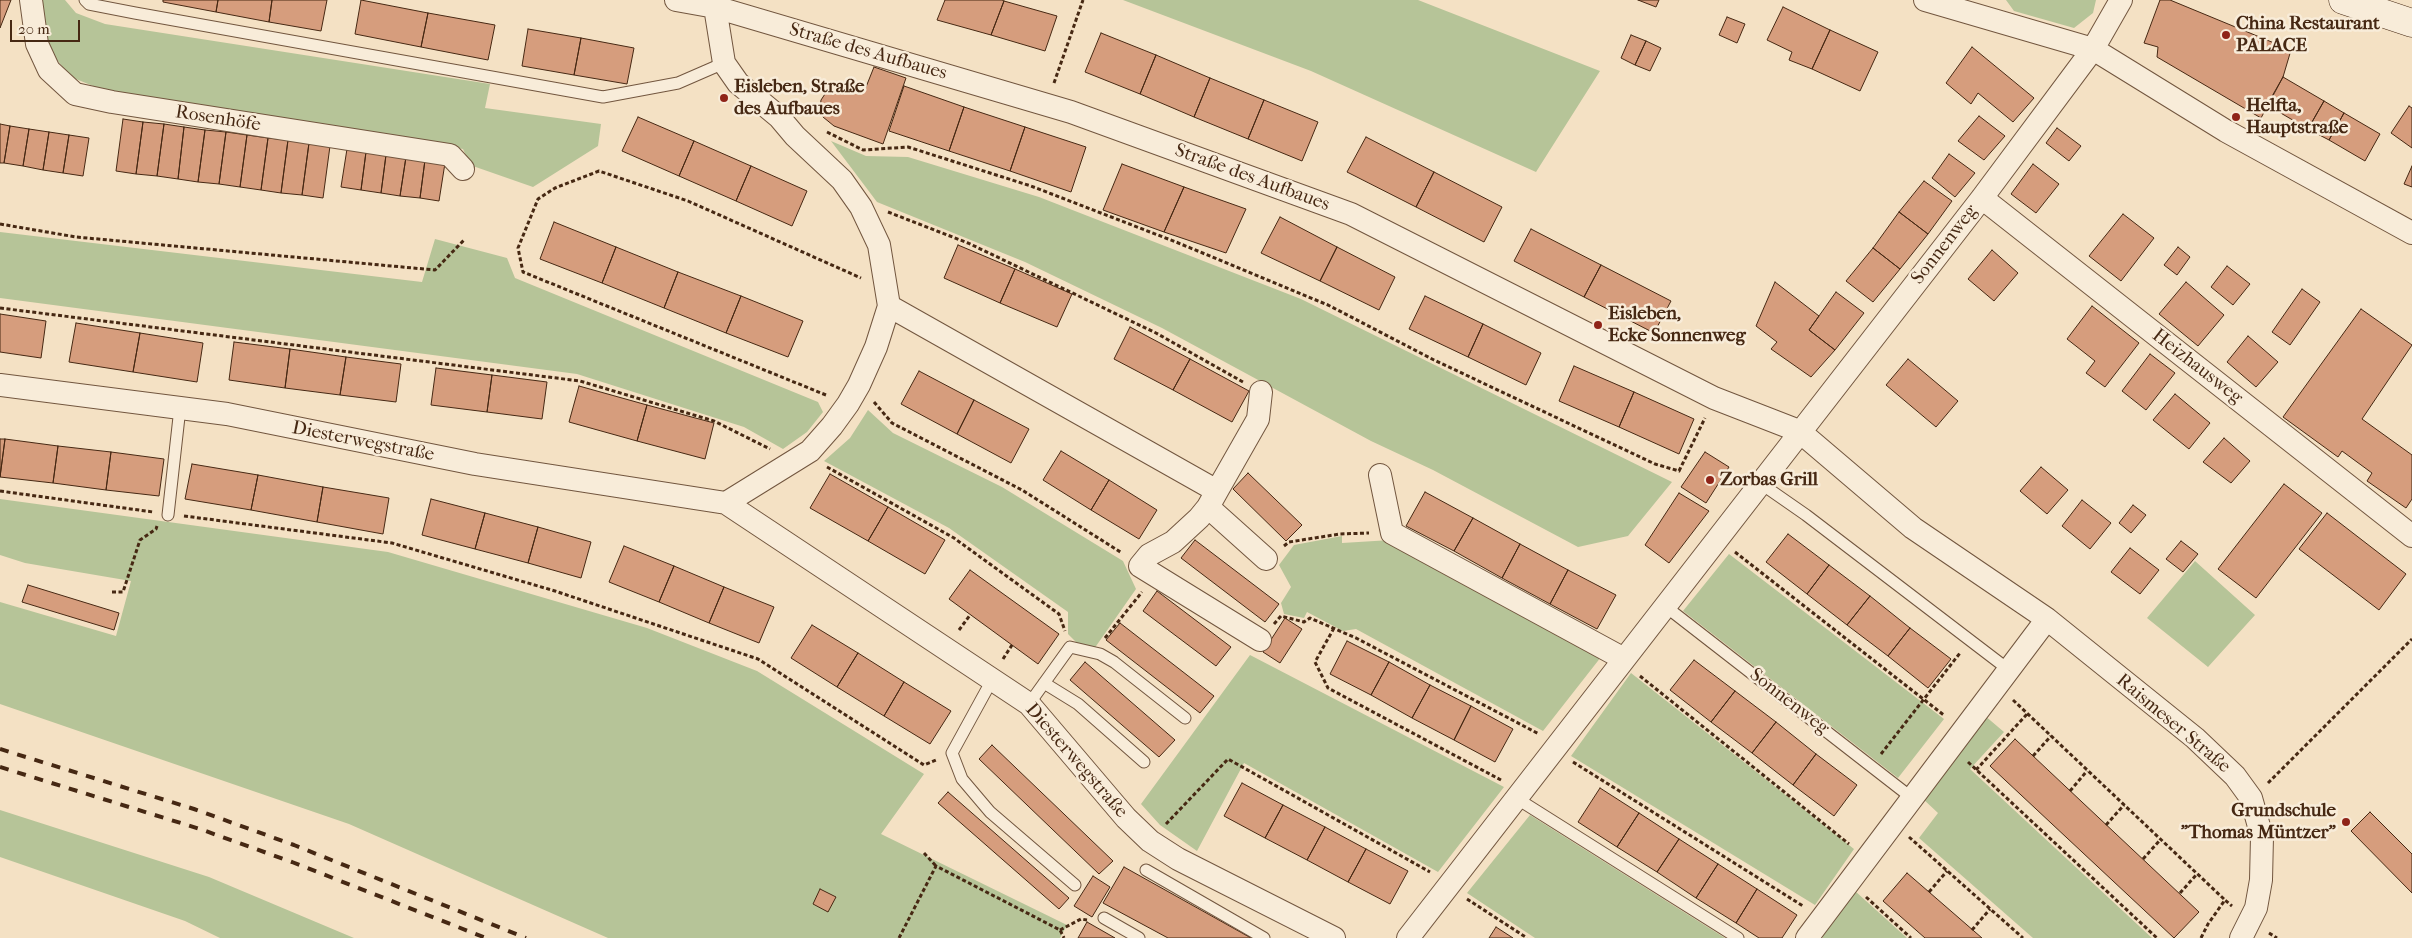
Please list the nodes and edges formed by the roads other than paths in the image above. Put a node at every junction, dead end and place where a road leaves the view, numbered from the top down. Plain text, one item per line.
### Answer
1 (31, 0) edge
2 (85, 0) edge
3 (676, 0) edge
4 (1925, 0) edge
5 (2121, 0) edge
6 (2343, 0) edge
7 (715, 7) junction
8 (2412, 22) edge
9 (2093, 49) junction
10 (724, 63) junction
11 (463, 169) dead end
12 (1982, 198) junction
13 (2412, 234) edge
14 (888, 298) junction
15 (0, 385) edge
16 (1261, 392) road end
17 (180, 408) junction
18 (1800, 431) junction
19 (1380, 475) dead end
20 (1760, 483) junction
21 (1212, 499) junction
22 (726, 503) junction
23 (163, 514) road end
24 (2412, 536) edge
25 (1266, 559) road end
26 (1665, 606) junction
27 (2047, 619) junction
28 (1260, 640) road end
29 (1623, 660) junction
30 (2003, 678) junction
31 (992, 680) junction
32 (1044, 683) junction
33 (1029, 704) junction
34 (1185, 718) dead end
35 (1144, 762) dead end
36 (1519, 795) junction
37 (1912, 798) junction
38 (1146, 870) dead end
39 (1075, 886) dead end
40 (1104, 918) road end
41 (2245, 930) edge
42 (1139, 938) edge
43 (1264, 938) edge
44 (1334, 938) edge
45 (1408, 938) edge
46 (1738, 938) edge
47 (1807, 938) edge

1 - 11 street, Rosenhöfe
2 - 10 lane
3 - 7 street, Straße des Aufbaues
4 - 9 street
5 - 9 street, Sonnenweg
6 - 8 main road
7 - 10 street
7 - 18 street, Straße des Aufbaues
9 - 12 street, Sonnenweg
9 - 13 street
10 - 14 street
12 - 18 street, Sonnenweg
12 - 24 street, Heizhausweg
14 - 21 street
14 - 22 street
15 - 17 street, Diesterwegstraße
16 - 21 street
17 - 22 street, Diesterwegstraße
17 - 23 lane
18 - 20 street, Sonnenweg
18 - 27 street, Raismeser Straße
19 - 29 street
20 - 26 street, Sonnenweg
20 - 30 lane
21 - 25 street
21 - 28 street
22 - 31 street, Diesterwegstraße
26 - 29 street, Sonnenweg
26 - 37 lane, Sonnenweg
27 - 30 street
27 - 41 street, Raismeser Straße
29 - 36 street, Sonnenweg
30 - 37 street
31 - 33 street, Diesterwegstraße
31 - 39 lane
32 - 33 lane
32 - 34 lane
32 - 35 lane
33 - 44 street, Diesterwegstraße
36 - 45 street, Sonnenweg
36 - 46 lane
37 - 47 street
38 - 43 lane
40 - 42 lane

